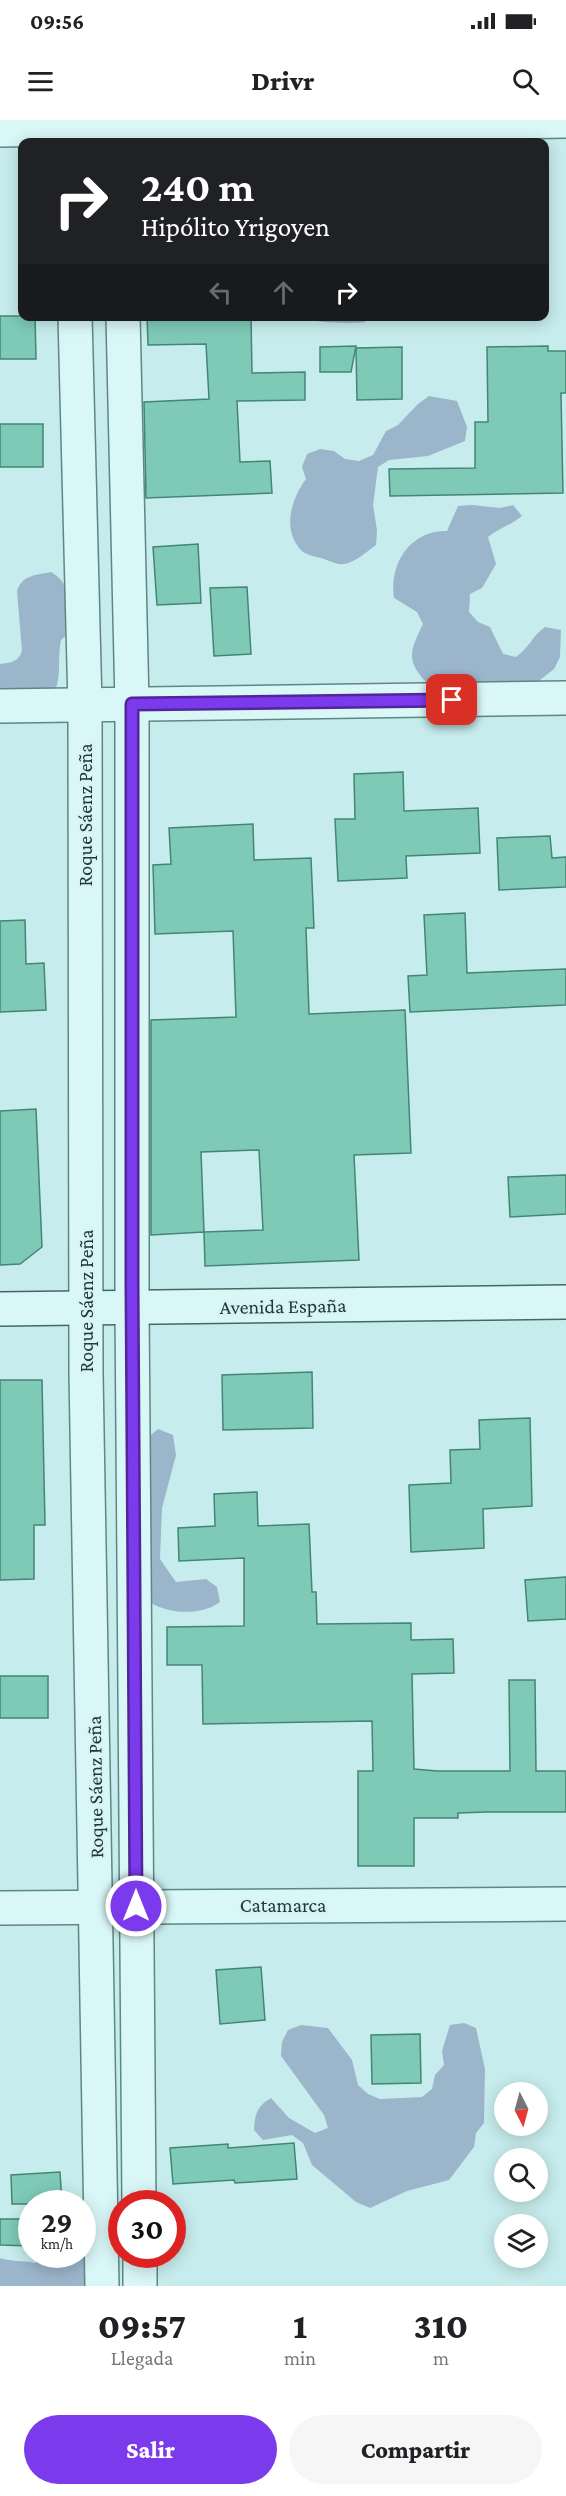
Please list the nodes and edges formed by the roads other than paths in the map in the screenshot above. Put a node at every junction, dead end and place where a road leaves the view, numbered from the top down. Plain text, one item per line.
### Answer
1 (566, 121) edge
2 (0, 130) edge
3 (96, 134) edge
4 (75, 321) edge
5 (123, 321) edge
6 (566, 698) edge
7 (132, 704) junction
8 (85, 705) junction
9 (0, 706) edge
10 (566, 1302) edge
11 (132, 1307) junction
12 (86, 1308) junction
13 (0, 1309) edge
14 (566, 1904) edge
15 (97, 1906) junction
16 (136, 1906) junction
17 (0, 1908) edge
18 (139, 2190) edge
19 (140, 2268) edge
20 (102, 2286) edge
21 (140, 2286) edge

1 - 3 street
2 - 3 street
4 - 8 street, Roque Sáenz Peña
5 - 7 street, Roque Sáenz Peña
6 - 7 street
7 - 8 street
7 - 11 street, Roque Sáenz Peña
8 - 9 street
8 - 12 street, Roque Sáenz Peña
10 - 11 street, Avenida España
11 - 12 street, Avenida España
11 - 16 street, Roque Sáenz Peña
12 - 13 street, Avenida España
12 - 15 street, Roque Sáenz Peña
14 - 16 street, Catamarca
15 - 16 street, Catamarca
15 - 17 street, Catamarca
15 - 20 street, Roque Sáenz Peña
16 - 18 street, Roque Sáenz Peña
19 - 21 street

